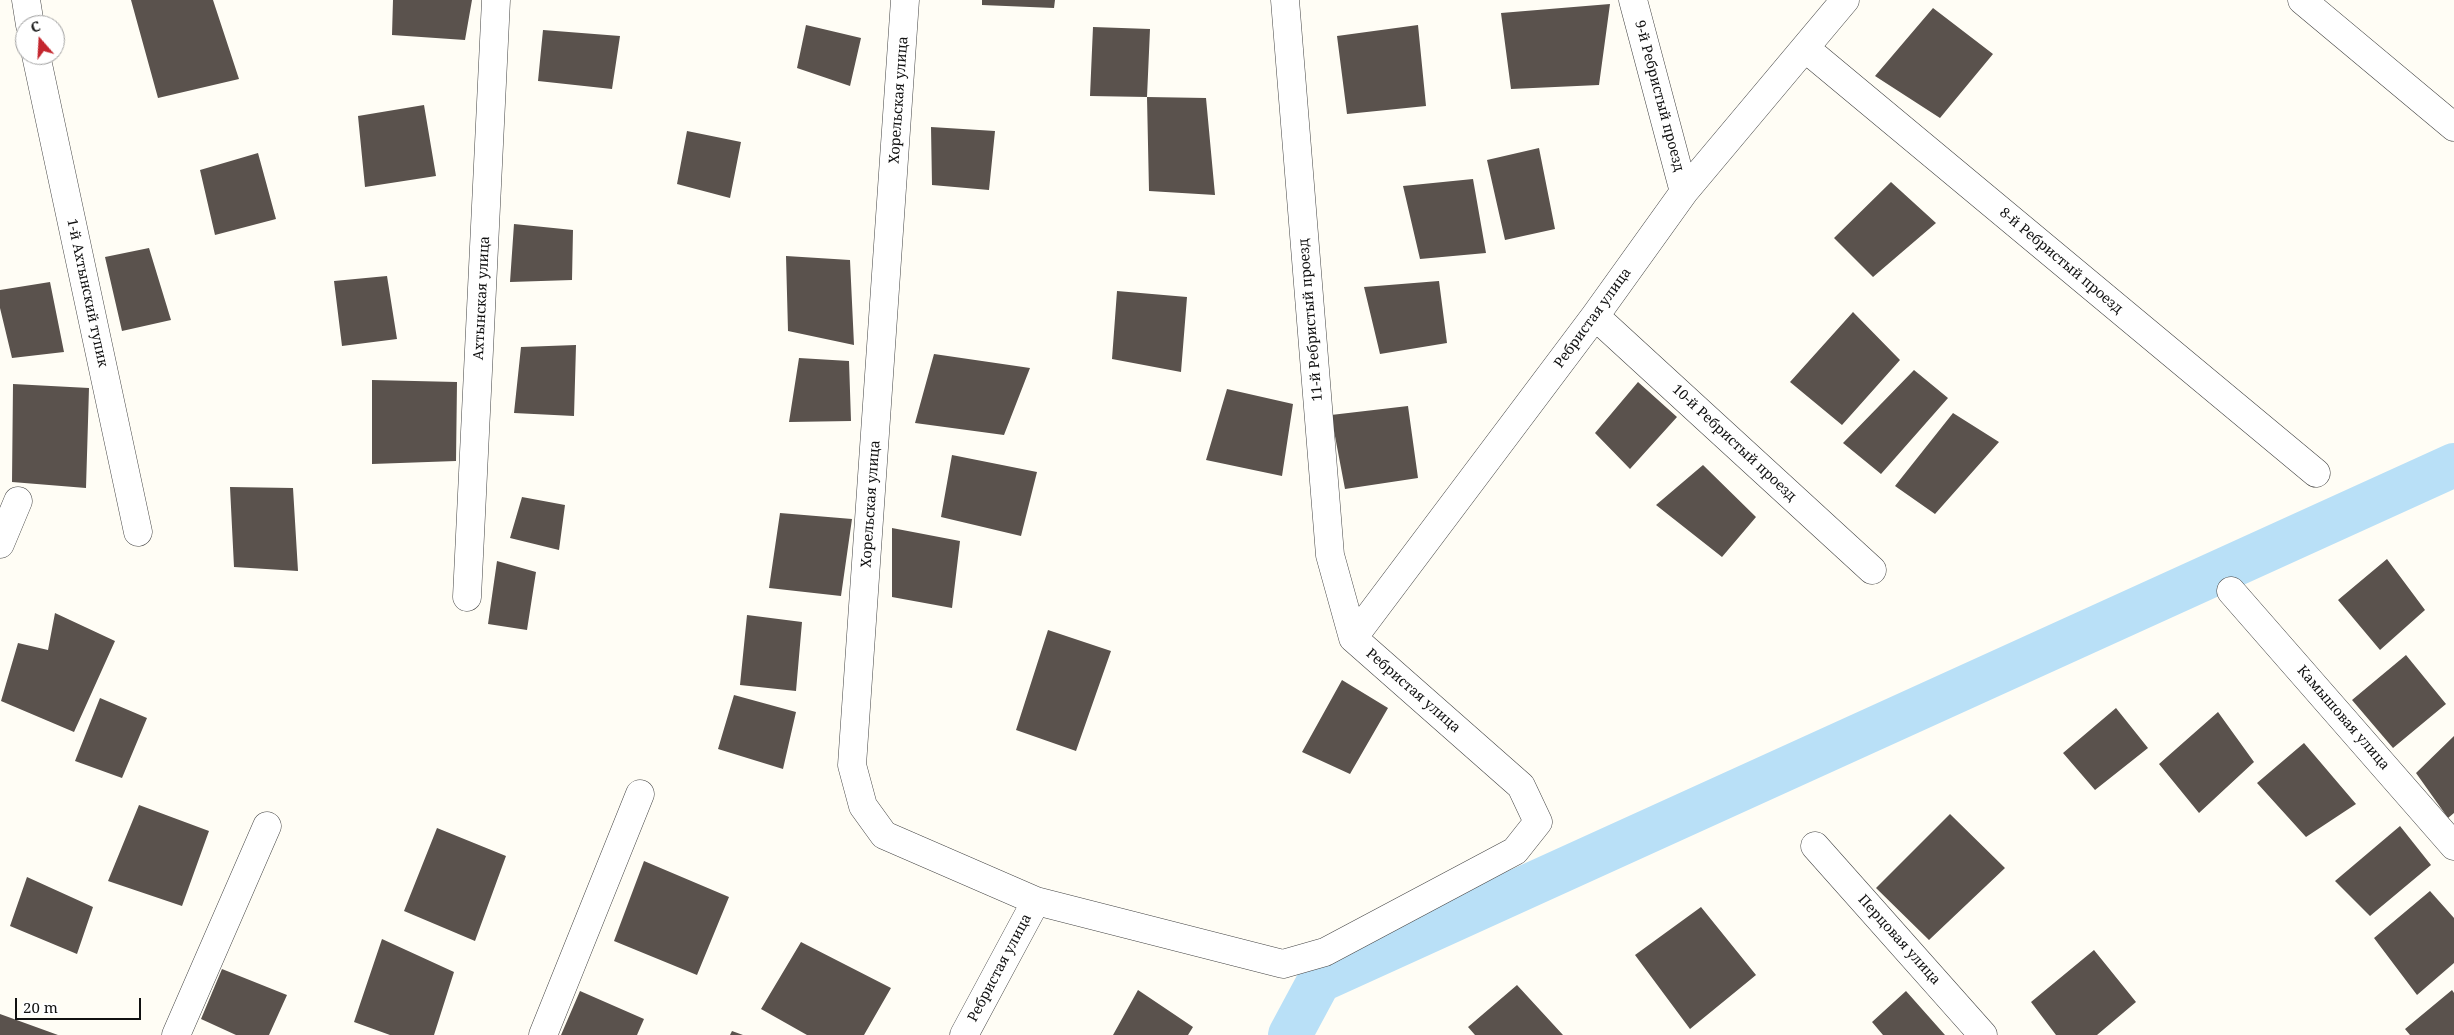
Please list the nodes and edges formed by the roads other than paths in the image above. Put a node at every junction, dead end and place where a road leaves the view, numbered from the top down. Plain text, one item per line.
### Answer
1 (26, 0) edge
2 (496, 0) edge
3 (906, 0) edge
4 (1285, 0) edge
5 (1633, 0) edge
6 (1845, 0) edge
7 (2302, 0) edge
8 (28, 15) edge
9 (1805, 48) junction
10 (38, 65) edge
11 (2454, 127) edge
12 (1684, 192) junction
13 (1595, 316) junction
14 (2316, 473) dead end
15 (18, 501) dead end
16 (138, 532) dead end
17 (0, 544) edge
18 (1872, 570) dead end
19 (2231, 591) dead end
20 (467, 597) dead end
21 (1352, 638) junction
22 (640, 794) dead end
23 (267, 826) dead end
24 (1816, 846) dead end
25 (2454, 846) edge
26 (1036, 902) junction
27 (176, 1035) edge
28 (542, 1035) edge
29 (964, 1035) edge
30 (1983, 1035) edge

1 - 8 street
2 - 20 street, Ахтынская улица
3 - 26 street, Хорельская улица
4 - 21 street, 11-й Ребристый проезд
5 - 12 street, 9-й Ребристый проезд
6 - 9 street, Ребристая улица
7 - 11 street
9 - 12 street, Ребристая улица
9 - 14 street, 8-й Ребристый проезд
10 - 16 street, 1-й Ахтынский тупик
12 - 13 street, Ребристая улица
13 - 18 street, 10-й Ребристый проезд
13 - 21 street, Ребристая улица
15 - 17 street
19 - 25 street, Камышовая улица
21 - 26 street, Ребристая улица
22 - 28 street
23 - 27 street
24 - 30 street, Перцовая улица
26 - 29 street, Ребристая улица

